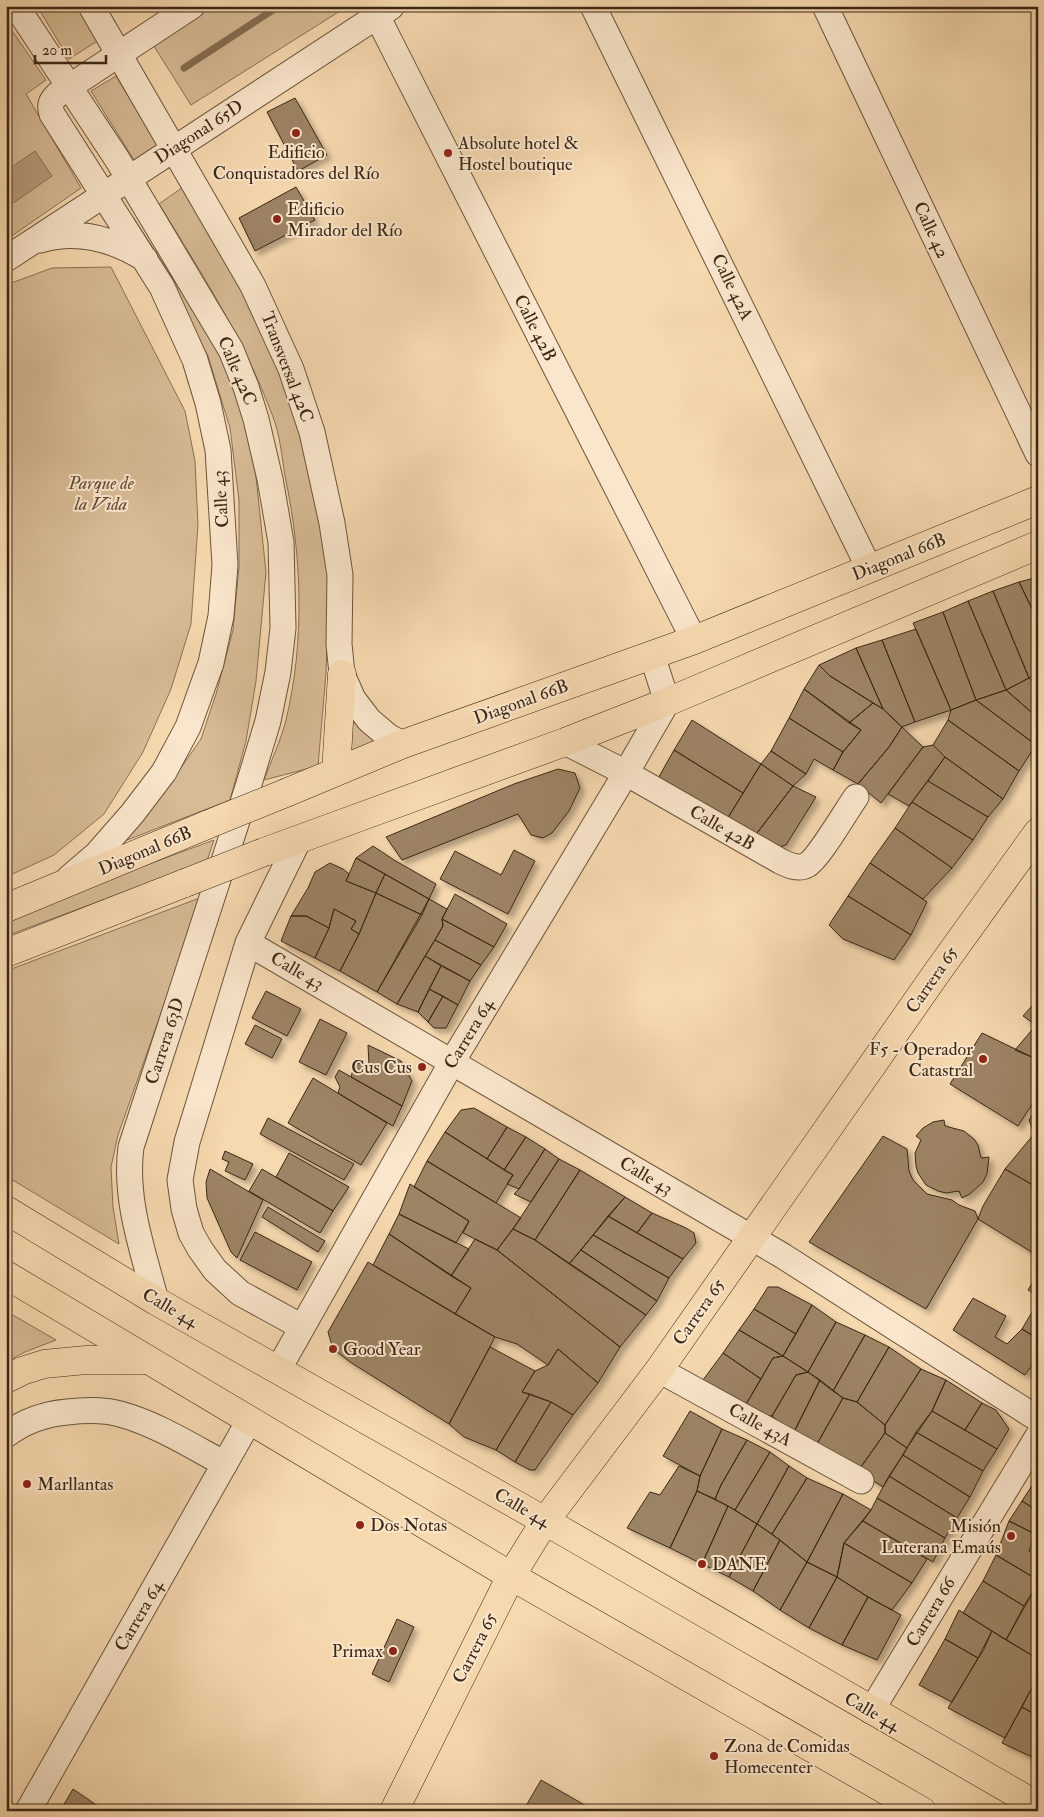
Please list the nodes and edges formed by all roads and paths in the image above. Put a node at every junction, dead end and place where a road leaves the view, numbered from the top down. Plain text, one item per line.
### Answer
1 (16, 6) edge
2 (91, 6) edge
3 (192, 6) edge
4 (593, 6) edge
5 (824, 6) edge
6 (384, 11) edge
7 (119, 54) junction
8 (70, 86) junction
9 (174, 148) junction
10 (128, 178) junction
11 (104, 194) junction
12 (30, 243) junction
13 (6, 259) edge
14 (145, 259) junction
15 (1038, 454) edge
16 (1038, 500) edge
17 (1038, 545) edge
18 (869, 568) junction
19 (694, 640) junction
20 (652, 655) junction
21 (342, 674) junction
22 (667, 702) junction
23 (565, 742) junction
24 (403, 744) junction
25 (600, 760) junction
26 (336, 772) junction
27 (626, 774) junction
28 (248, 787) joint
29 (856, 797) dead end
30 (609, 801) junction
31 (1038, 832) edge
32 (299, 839) junction
33 (60, 886) junction
34 (6, 908) edge
35 (248, 943) junction
36 (6, 953) edge
37 (452, 1062) junction
38 (6, 1210) edge
39 (750, 1237) junction
40 (6, 1275) edge
41 (156, 1301) junction
42 (302, 1327) junction
43 (148, 1360) junction
44 (278, 1370) junction
45 (659, 1370) junction
46 (6, 1379) edge
47 (1038, 1419) edge
48 (249, 1421) junction
49 (10, 1432) edge
50 (1038, 1436) edge
51 (225, 1464) junction
52 (861, 1481) dead end
53 (545, 1521) junction
54 (511, 1576) junction
55 (871, 1711) junction
56 (1038, 1806) edge
57 (28, 1811) edge
58 (394, 1811) edge
59 (922, 1811) edge

1 - 8 street, Calle 42C
2 - 7 street, Transversal 42C
3 - 7 street
4 - 18 street, Calle 42A
5 - 15 street, Calle 42
6 - 9 street, Diagonal 65D
6 - 19 street, Calle 42B
7 - 8 street
7 - 9 street, Transversal 42C
8 - 10 street, Calle 42C
8 - 11 street, Calle 43
9 - 10 street, Diagonal 65D
9 - 21 street, Transversal 42C
10 - 11 street, Diagonal 65D
10 - 28 street, Calle 42C
11 - 12 street, Diagonal 65D
11 - 14 street, Calle 43
12 - 13 street, Diagonal 65D
12 - 14 street
14 - 33 street, Calle 43
16 - 18 main road, Diagonal 66B
17 - 22 main road
18 - 19 main road, Diagonal 66B
19 - 20 main road, Diagonal 66B
20 - 22 street
20 - 24 main road, Diagonal 66B
21 - 24 street, Transversal 42C
21 - 26 main road
22 - 23 main road
22 - 27 street, Carrera 64
23 - 25 street, Calle 42B
23 - 32 main road
24 - 26 main road, Diagonal 66B
25 - 27 street, Calle 42B
25 - 30 street
26 - 33 main road, Diagonal 66B, bridge
27 - 29 street, Calle 42B
27 - 30 street, Carrera 64
28 - 41 street, Carrera 63D
30 - 37 street, Carrera 64
31 - 39 main road, Carrera 65
32 - 35 street
32 - 36 main road, bridge
33 - 34 main road, Diagonal 66B
35 - 37 street, Calle 43
35 - 42 street
37 - 39 street, Calle 43
37 - 42 street, Carrera 64
38 - 41 main road, Calle 44
39 - 45 main road, Carrera 65
39 - 47 street, Calle 43
40 - 43 main road
41 - 44 main road, Calle 44
42 - 44 street, Carrera 64
43 - 46 main road
43 - 48 main road
44 - 53 main road, Calle 44
45 - 52 street, Calle 43A
45 - 53 main road, Carrera 65
48 - 51 street, Carrera 64
48 - 54 main road
49 - 51 street
50 - 55 street, Carrera 66
51 - 57 street, Carrera 64
53 - 54 main road, Carrera 65
53 - 55 main road, Calle 44
54 - 58 main road, Carrera 65
54 - 59 main road
55 - 56 main road, Calle 44

